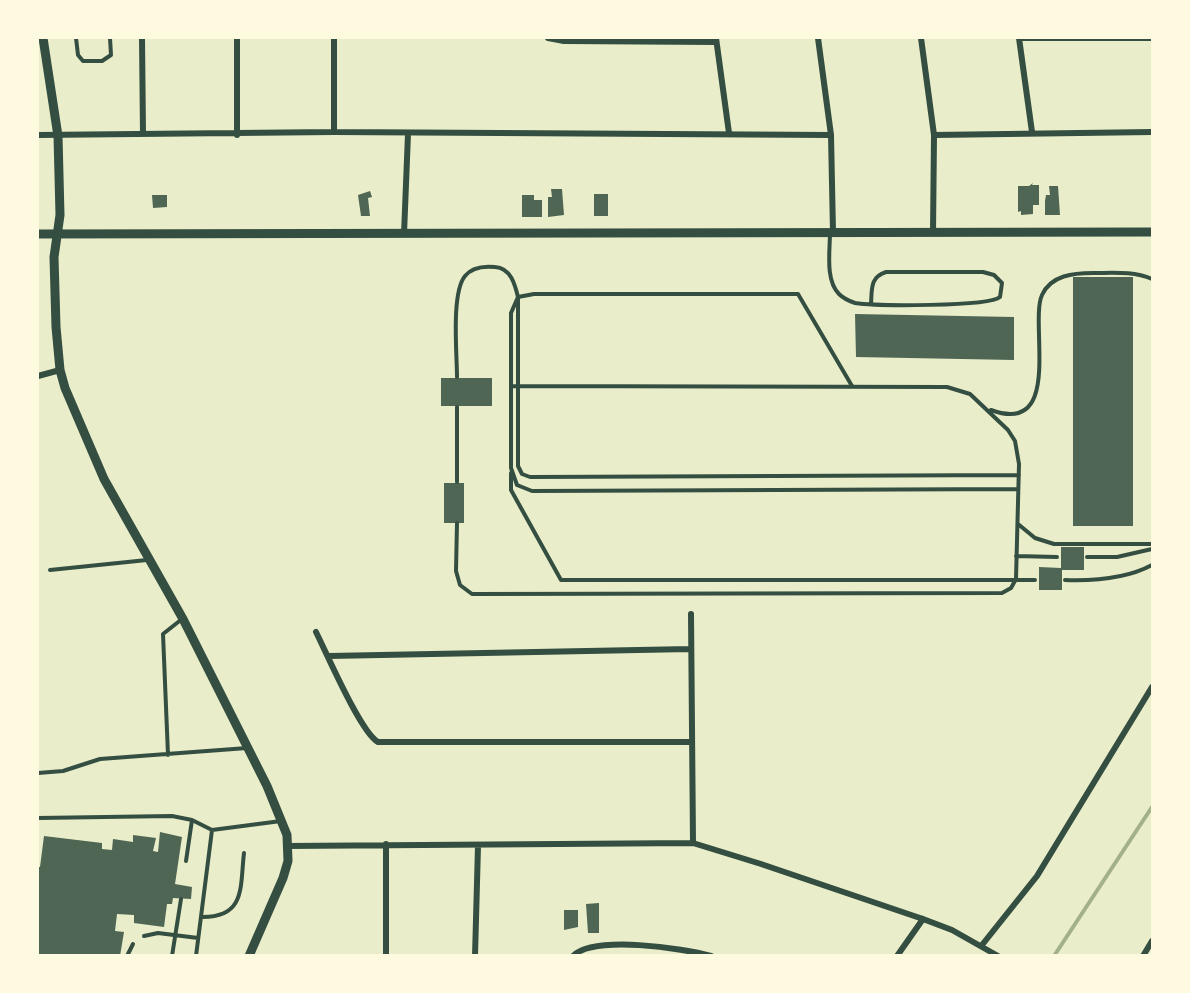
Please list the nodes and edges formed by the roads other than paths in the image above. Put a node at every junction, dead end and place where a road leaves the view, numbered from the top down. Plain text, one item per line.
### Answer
1 (43, 38) edge
2 (76, 38) edge
3 (110, 38) edge
4 (142, 38) edge
5 (237, 38) edge
6 (334, 38) edge
7 (548, 38) edge
8 (818, 38) edge
9 (921, 38) edge
10 (1019, 38) edge
11 (1152, 38) edge
12 (716, 40) edge
13 (333, 132) junction
14 (1032, 132) junction
15 (1152, 132) edge
16 (729, 133) junction
17 (143, 134) junction
18 (408, 134) junction
19 (38, 135) edge
20 (237, 135) junction
21 (831, 135) junction
22 (934, 135) junction
23 (58, 136) junction
24 (831, 232) junction
25 (933, 232) junction
26 (1152, 232) edge
27 (38, 234) edge
28 (57, 234) junction
29 (404, 234) junction
30 (1152, 279) edge
31 (518, 297) junction
32 (871, 304) junction
33 (60, 370) junction
34 (38, 376) edge
35 (457, 377) dead end
36 (519, 385) junction
37 (512, 386) junction
38 (852, 387) junction
39 (457, 407) dead end
40 (988, 409) junction
41 (511, 468) junction
42 (1019, 475) junction
43 (457, 482) dead end
44 (1018, 489) junction
45 (457, 523) dead end
46 (1017, 524) junction
47 (1152, 544) edge
48 (1152, 549) edge
49 (1016, 556) junction
50 (1057, 557) dead end
51 (1087, 557) dead end
52 (151, 559) junction
53 (1152, 565) edge
54 (50, 570) dead end
55 (1016, 579) junction
56 (1035, 580) dead end
57 (1065, 580) dead end
58 (691, 614) dead end
59 (183, 619) junction
60 (316, 632) dead end
61 (690, 649) junction
62 (329, 656) junction
63 (1152, 687) edge
64 (691, 742) junction
65 (248, 748) junction
66 (168, 755) junction
67 (38, 773) edge
68 (38, 818) edge
69 (192, 820) junction
70 (282, 821) junction
71 (212, 830) junction
72 (693, 843) junction
73 (386, 844) junction
74 (287, 846) junction
75 (478, 846) junction
76 (244, 853) dead end
77 (186, 861) dead end
78 (181, 899) dead end
79 (203, 916) junction
80 (923, 919) junction
81 (174, 935) junction
82 (144, 936) dead end
83 (198, 938) junction
84 (1152, 941) edge
85 (133, 944) dead end
86 (982, 945) junction
87 (127, 956) edge
88 (172, 956) edge
89 (196, 956) edge
90 (249, 956) edge
91 (386, 956) edge
92 (475, 956) edge
93 (573, 956) edge
94 (711, 956) edge
95 (897, 956) edge
96 (998, 956) edge
97 (1143, 956) edge

1 - 23 street
2 - 3 lane
4 - 17 street
5 - 20 street
6 - 13 street
7 - 12 street
8 - 21 street
9 - 22 street
10 - 11 street
10 - 14 street
12 - 16 street
13 - 18 street
13 - 20 street
14 - 15 street
14 - 22 street
16 - 18 street
16 - 21 street
17 - 20 street
17 - 23 street
18 - 29 street
19 - 23 street
21 - 24 street
22 - 25 street
23 - 28 street
24 - 25 street
24 - 29 street
24 - 32 lane
25 - 26 street
27 - 28 street
28 - 29 street
28 - 33 street
30 - 40 lane
31 - 35 lane
31 - 36 lane
31 - 37 lane
31 - 38 lane
32 - 32 lane
33 - 34 street
33 - 52 street
36 - 37 lane
36 - 38 lane
36 - 42 lane
37 - 41 lane
38 - 40 lane
39 - 43 lane
40 - 42 lane
41 - 44 lane
41 - 55 lane
42 - 44 lane
44 - 46 lane
45 - 55 lane
46 - 47 lane
46 - 49 lane
48 - 51 lane
49 - 50 lane
49 - 55 lane
52 - 54 lane
52 - 59 street
53 - 57 lane
55 - 56 lane
58 - 61 street
59 - 65 street
59 - 66 lane
60 - 62 street
61 - 62 street
61 - 64 street
62 - 64 street
63 - 86 street
64 - 72 street
65 - 66 lane
65 - 70 street
66 - 67 lane
68 - 69 lane
69 - 71 lane
69 - 77 lane
70 - 71 lane
70 - 74 street
71 - 79 lane
72 - 75 street
72 - 80 street
73 - 74 street
73 - 75 street
73 - 91 street
74 - 90 street
75 - 92 street
76 - 79 lane
78 - 81 lane
79 - 83 lane
80 - 86 street
80 - 95 street
81 - 82 lane
81 - 83 lane
81 - 88 lane
83 - 89 lane
84 - 97 street
85 - 87 lane
86 - 96 street
93 - 94 street

